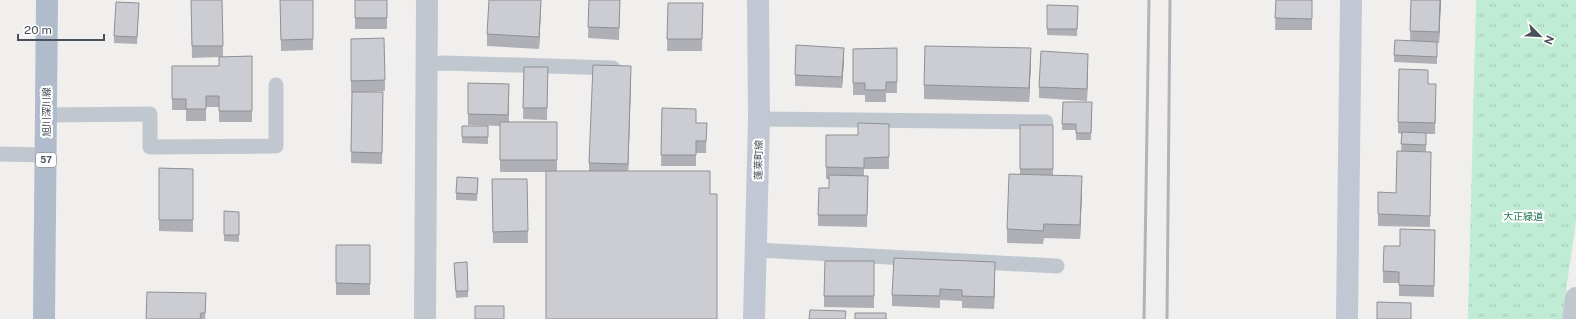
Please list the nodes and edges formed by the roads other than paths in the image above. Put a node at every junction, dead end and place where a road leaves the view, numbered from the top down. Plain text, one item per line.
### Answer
1 (47, 0) edge
2 (427, 0) edge
3 (758, 0) edge
4 (1351, 0) edge
5 (426, 64) junction
6 (614, 68) edge
7 (276, 85) dead end
8 (46, 115) junction
9 (759, 119) junction
10 (1046, 122) dead end
11 (0, 154) edge
12 (46, 155) junction
13 (756, 250) junction
14 (1057, 266) dead end
15 (1576, 298) edge
16 (44, 319) edge
17 (425, 319) edge
18 (754, 319) edge
19 (1347, 319) edge
20 (1573, 319) edge

1 - 8 main road, 旭川深川線 / 57
2 - 5 street
3 - 9 street, 蓬莱町線
4 - 19 street
5 - 6 lane
5 - 17 street
7 - 8 lane
8 - 12 main road, 旭川深川線 / 57
9 - 10 lane
9 - 13 street, 蓬莱町線
11 - 12 lane
12 - 16 main road, 旭川深川線 / 57
13 - 14 lane
13 - 18 street, 蓬莱町線
15 - 20 street

